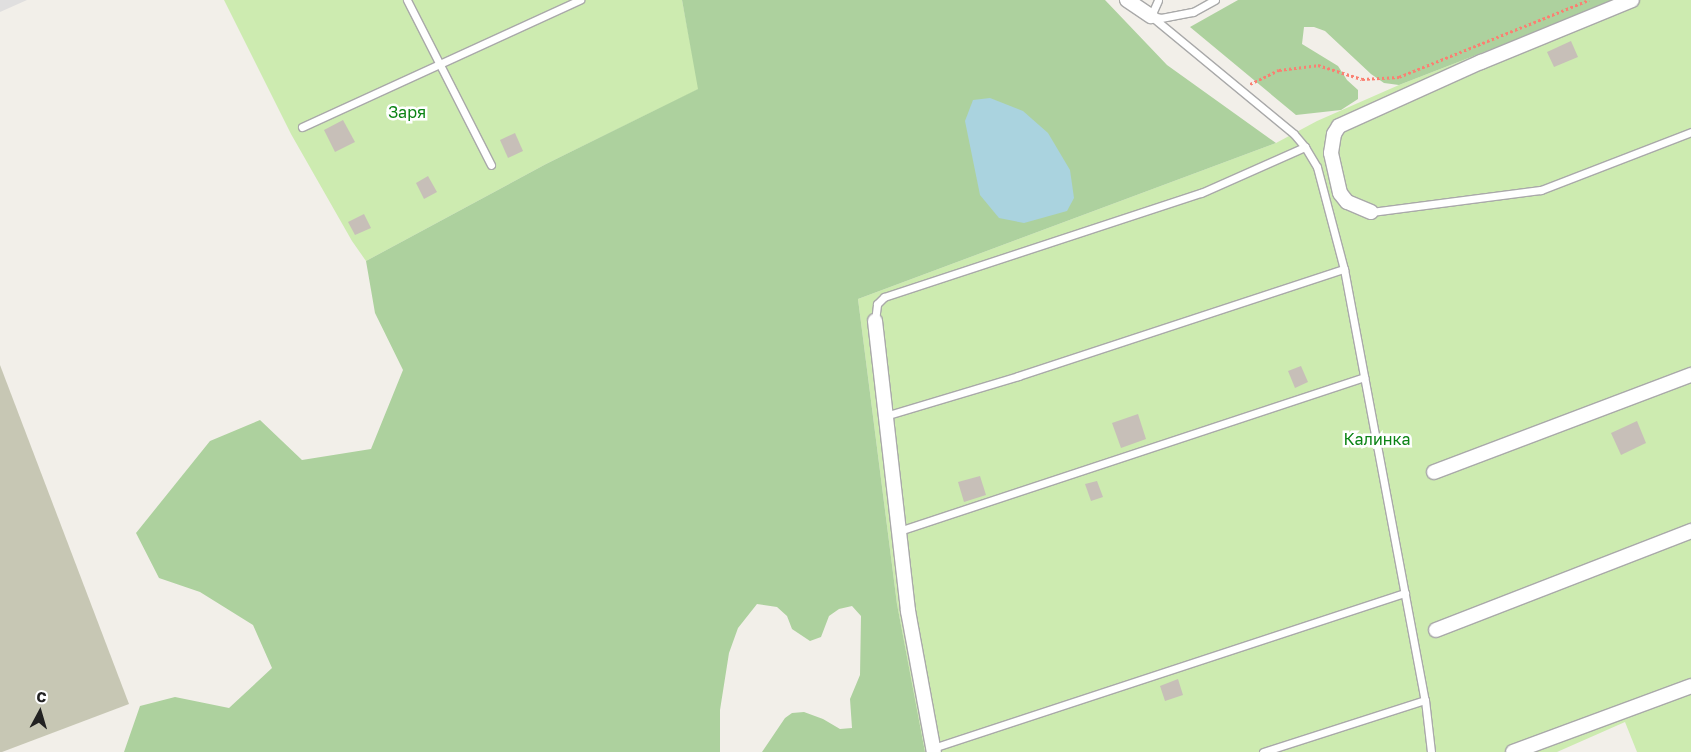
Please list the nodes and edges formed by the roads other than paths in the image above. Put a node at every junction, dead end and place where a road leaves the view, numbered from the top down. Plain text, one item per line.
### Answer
1 (407, 0) edge
2 (580, 0) edge
3 (1127, 0) edge
4 (1158, 0) edge
5 (1215, 0) edge
6 (1632, 0) edge
7 (1151, 16) junction
8 (439, 64) junction
9 (302, 127) dead end
10 (1691, 132) edge
11 (1305, 147) junction
12 (490, 165) dead end
13 (1371, 212) joint
14 (1344, 269) junction
15 (874, 321) joint
16 (1691, 375) edge
17 (1364, 378) junction
18 (885, 416) junction
19 (1434, 472) dead end
20 (898, 531) junction
21 (1691, 531) edge
22 (1405, 593) junction
23 (1436, 630) dead end
24 (1691, 686) edge
25 (1425, 700) junction
26 (933, 750) edge
27 (1262, 752) edge
28 (1431, 752) edge
29 (1513, 752) edge

1 - 8 lane
2 - 8 lane
3 - 7 street
4 - 7 lane
5 - 7 lane
6 - 13 street
7 - 11 lane
8 - 9 lane
8 - 12 lane
10 - 13 lane
11 - 14 lane
11 - 15 lane
14 - 17 lane
14 - 18 lane
15 - 18 street
16 - 19 street
17 - 20 lane
17 - 22 lane
18 - 20 street
20 - 26 street
21 - 23 street
22 - 25 lane
22 - 26 lane
24 - 29 street
25 - 27 lane
25 - 28 lane

